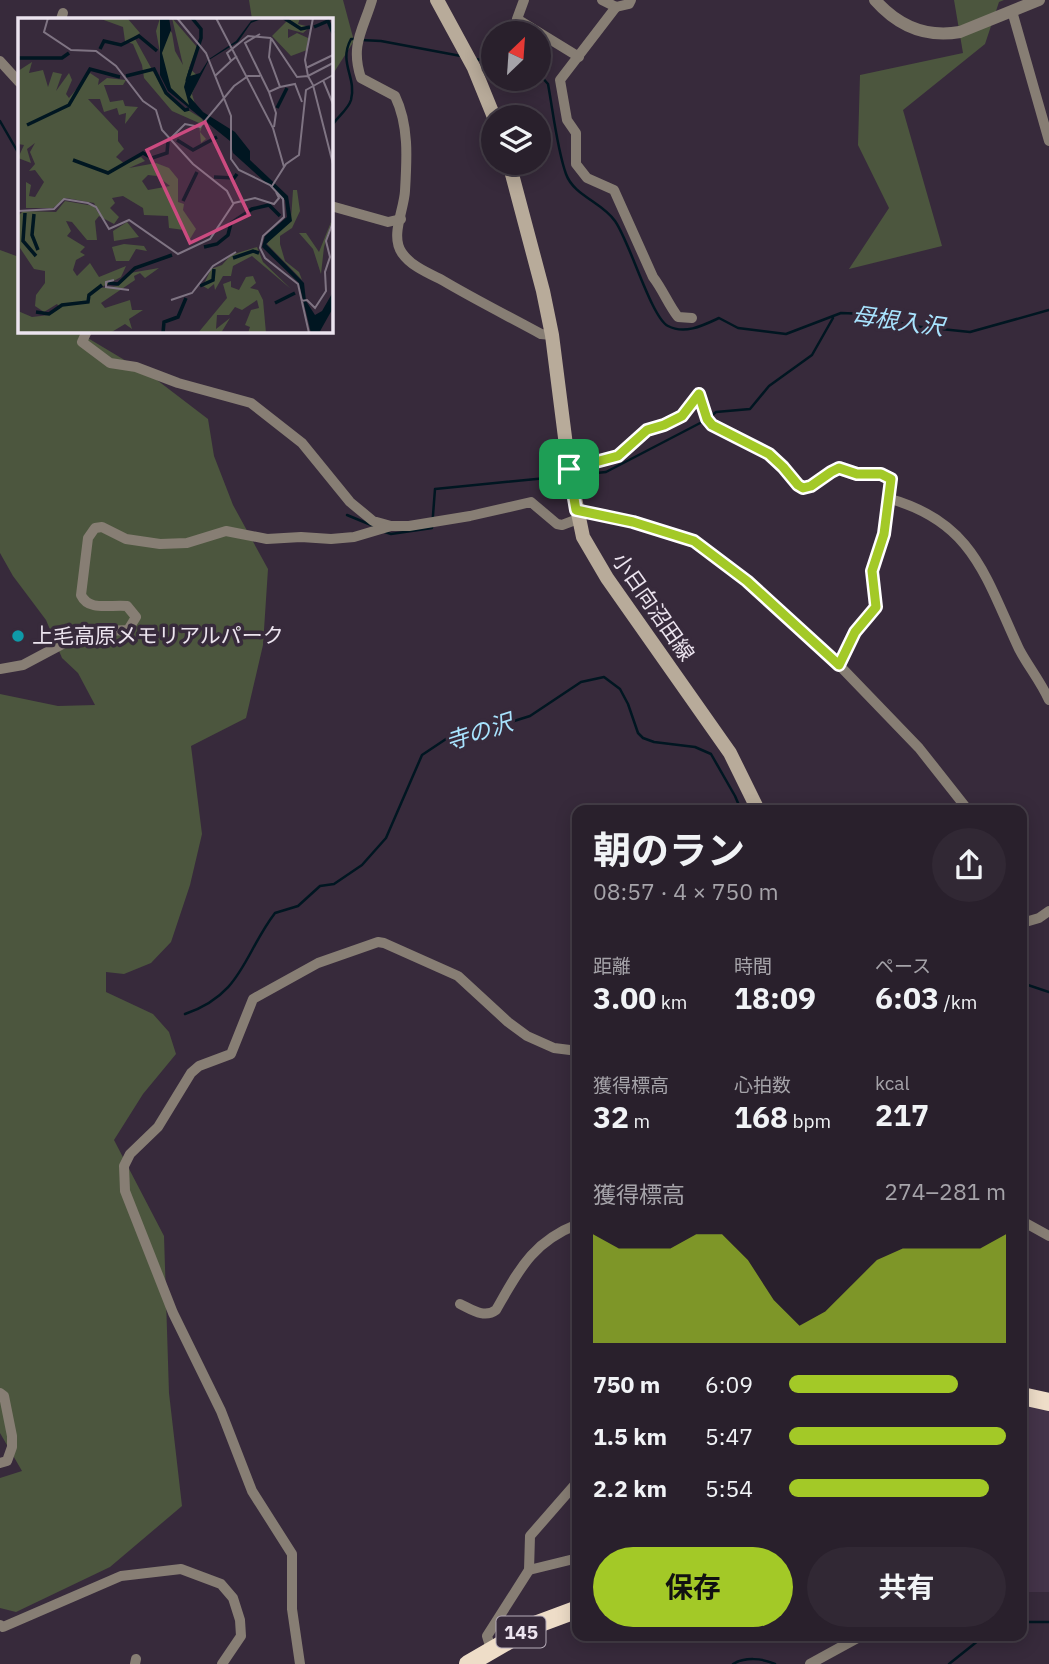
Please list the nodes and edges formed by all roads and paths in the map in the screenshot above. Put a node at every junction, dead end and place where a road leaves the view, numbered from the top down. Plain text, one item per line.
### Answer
1 (372, 0) edge
2 (437, 0) edge
3 (524, 0) edge
4 (602, 0) edge
5 (631, 0) edge
6 (875, 0) edge
7 (1039, 0) edge
8 (616, 7) junction
9 (1012, 11) junction
10 (579, 57) junction
11 (0, 61) edge
12 (18, 81) edge
13 (490, 105) edge
14 (1048, 135) edge
15 (512, 175) edge
16 (332, 206) edge
17 (401, 219) junction
18 (692, 318) dead end
19 (87, 332) edge
20 (552, 335) junction
21 (569, 469) junction
22 (887, 498) junction
23 (577, 515) junction
24 (391, 526) junction
25 (839, 665) junction
26 (0, 669) edge
27 (1049, 700) edge
28 (756, 805) edge
29 (964, 805) edge
30 (1049, 911) edge
31 (1027, 922) edge
32 (572, 1050) edge
33 (1027, 1224) edge
34 (572, 1227) edge
35 (1049, 1236) edge
36 (460, 1304) dead end
37 (0, 1393) edge
38 (1027, 1397) edge
39 (1049, 1402) edge
40 (0, 1463) edge
41 (572, 1488) edge
42 (572, 1559) edge
43 (529, 1570) junction
44 (572, 1611) edge
45 (0, 1625) edge
46 (852, 1641) edge
47 (491, 1649) junction
48 (222, 1664) edge
49 (300, 1664) edge
50 (468, 1664) edge
51 (810, 1664) edge

1 - 17 street
2 - 13 main road
3 - 10 street
4 - 8 street
5 - 8 street
6 - 9 street
7 - 9 street
8 - 10 street
9 - 14 street
10 - 18 street
11 - 12 street
15 - 20 main road, 小日向沼田線
16 - 17 street
17 - 20 street
19 - 24 street
20 - 21 main road, 小日向沼田線
21 - 22 street
21 - 23 main road, 小日向沼田線
22 - 25 street
22 - 27 street
23 - 24 street
23 - 25 street
23 - 28 main road, 小日向沼田線
24 - 26 street
25 - 29 street
30 - 31 street
32 - 49 street
33 - 35 street
34 - 36 street
37 - 40 street
38 - 39 highway
41 - 43 street
42 - 43 street
43 - 47 street
44 - 47 highway, 145
45 - 48 street
46 - 51 street
47 - 50 highway, 145

